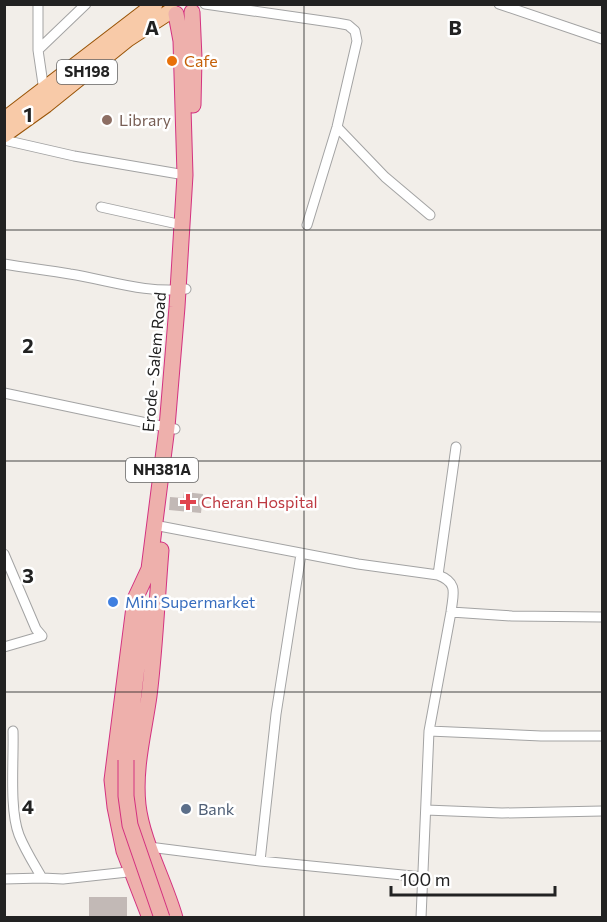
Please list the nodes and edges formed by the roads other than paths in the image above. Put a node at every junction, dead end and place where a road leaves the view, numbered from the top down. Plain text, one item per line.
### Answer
1 (38, 4) edge
2 (86, 4) edge
3 (499, 4) edge
4 (152, 7) edge
5 (199, 7) edge
6 (514, 7) edge
7 (170, 10) edge
8 (603, 39) edge
9 (38, 50) junction
10 (45, 98) junction
11 (4, 120) edge
12 (337, 127) junction
13 (4, 135) edge
14 (4, 140) edge
15 (185, 175) junction
16 (101, 207) dead end
17 (430, 214) dead end
18 (182, 225) junction
19 (307, 225) dead end
20 (4, 264) edge
21 (182, 289) junction
22 (4, 393) edge
23 (171, 428) junction
24 (456, 447) dead end
25 (159, 526) junction
26 (4, 554) edge
27 (301, 554) junction
28 (149, 569) junction
29 (438, 574) junction
30 (451, 612) junction
31 (603, 617) edge
32 (4, 647) edge
33 (14, 731) dead end
34 (429, 731) junction
35 (603, 736) edge
36 (426, 810) junction
37 (603, 811) edge
38 (149, 847) junction
39 (124, 851) junction
40 (260, 861) junction
41 (157, 868) junction
42 (132, 872) junction
43 (423, 877) junction
44 (42, 878) junction
45 (4, 879) edge
46 (150, 918) edge
47 (162, 918) edge
48 (175, 918) edge
49 (421, 918) edge

1 - 9 street
2 - 9 street
3 - 6 street
4 - 10 main road, SH198
5 - 7 highway
5 - 12 street
5 - 21 highway, Erode - Salem Road / NH381A
6 - 8 street
7 - 10 main road, SH198
7 - 15 highway, Erode - Salem Road / NH381A
9 - 10 street
10 - 11 main road, SH198
10 - 13 main road, SH198
12 - 17 street
12 - 19 street
14 - 15 street
15 - 18 highway, Erode - Salem Road / NH381A
16 - 18 street
18 - 21 highway, Erode - Salem Road / NH381A
20 - 21 street
21 - 23 highway, Erode - Salem Road / NH381A
22 - 23 street
23 - 25 highway, Erode - Salem Road / NH381A
24 - 29 street
25 - 27 street
25 - 28 highway, Erode - Salem Road / NH381A
25 - 38 highway, Erode - Salem Road / NH381A
26 - 32 street
27 - 29 street
27 - 40 street
28 - 39 highway, Erode - Salem Road / NH381A
28 - 47 highway, bridge
29 - 30 street
30 - 31 street
30 - 34 street
33 - 44 street
34 - 35 street
34 - 36 street
36 - 37 street
36 - 43 street
38 - 39 street
38 - 40 street
38 - 41 highway, Erode - Salem Road / NH381A
39 - 42 highway, Erode - Salem Road / NH381A
40 - 43 street
41 - 42 street
41 - 48 highway, Erode - Salem Road / NH381A
42 - 44 street
42 - 46 highway, Erode - Salem Road / NH381A
43 - 49 street
44 - 45 street

